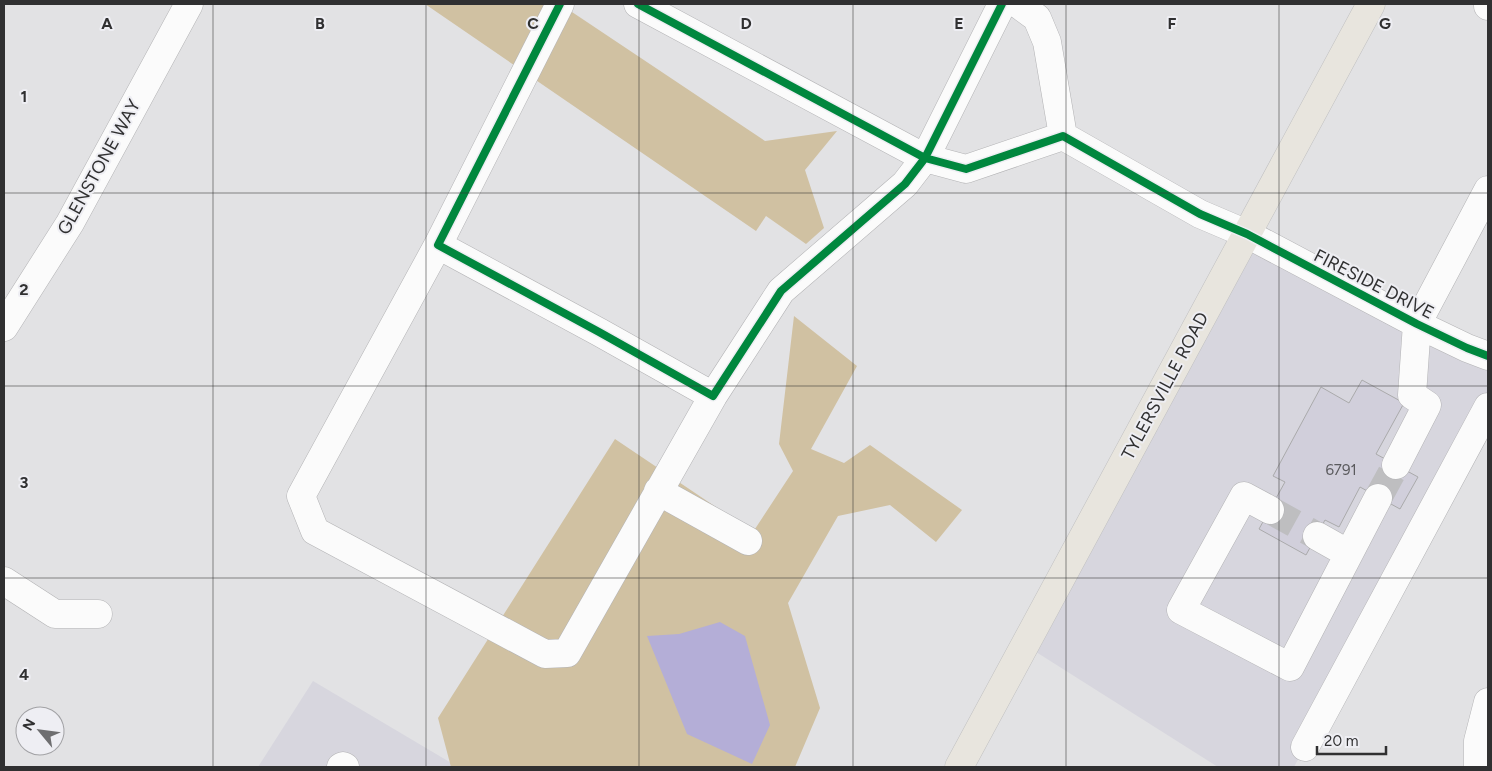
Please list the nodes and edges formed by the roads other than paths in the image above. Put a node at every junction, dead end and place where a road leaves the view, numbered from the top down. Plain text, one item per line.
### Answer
1 (189, 4) edge
2 (560, 4) edge
3 (638, 4) edge
4 (1002, 4) edge
5 (1018, 4) edge
6 (1371, 4) edge
7 (1063, 136) junction
8 (925, 158) junction
9 (1488, 190) edge
10 (1247, 234) junction
11 (438, 245) junction
12 (1417, 324) junction
13 (4, 327) edge
14 (1488, 356) edge
15 (713, 396) junction
16 (1488, 407) edge
17 (1396, 465) tunnel mouth
18 (658, 491) junction
19 (1378, 498) tunnel mouth
20 (1270, 510) tunnel mouth
21 (1317, 536) tunnel mouth
22 (748, 541) dead end
23 (1349, 554) junction
24 (4, 581) edge
25 (98, 614) dead end
26 (1488, 702) edge
27 (1305, 748) dead end
28 (959, 767) edge
29 (1478, 767) edge

1 - 13 street, GLENSTONE WAY
2 - 11 street
3 - 8 street
4 - 8 street
5 - 7 street
6 - 10 main road, TYLERSVILLE ROAD
7 - 8 street
7 - 10 street, FIRESIDE DRIVE
8 - 15 street
9 - 12 street
10 - 12 street, FIRESIDE DRIVE
10 - 28 main road, TYLERSVILLE ROAD
11 - 15 street
11 - 18 street
12 - 14 street, FIRESIDE DRIVE
12 - 17 street
15 - 18 street
16 - 27 street
18 - 22 street
19 - 23 street
20 - 23 street
21 - 23 street
24 - 25 street
26 - 29 street

